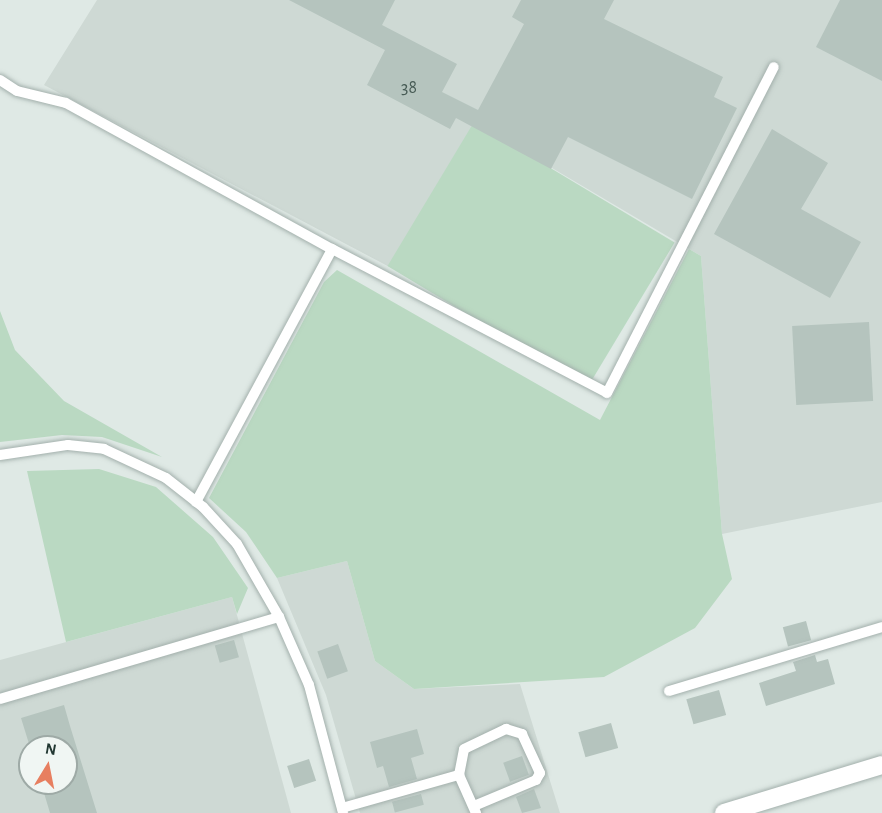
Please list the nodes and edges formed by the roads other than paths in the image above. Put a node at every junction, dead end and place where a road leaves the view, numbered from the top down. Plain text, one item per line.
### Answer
1 (774, 67) dead end
2 (0, 80) edge
3 (332, 249) junction
4 (0, 455) edge
5 (196, 502) junction
6 (279, 617) junction
7 (882, 627) edge
8 (669, 691) dead end
9 (0, 699) edge
10 (882, 765) edge
11 (459, 775) junction
12 (475, 809) edge
13 (342, 811) edge
14 (724, 813) edge

1 - 3 lane
2 - 3 lane
3 - 5 lane
4 - 5 lane
5 - 6 lane
6 - 9 lane
6 - 13 lane
7 - 8 lane
10 - 14 main road
11 - 12 lane
11 - 12 lane
11 - 13 lane

